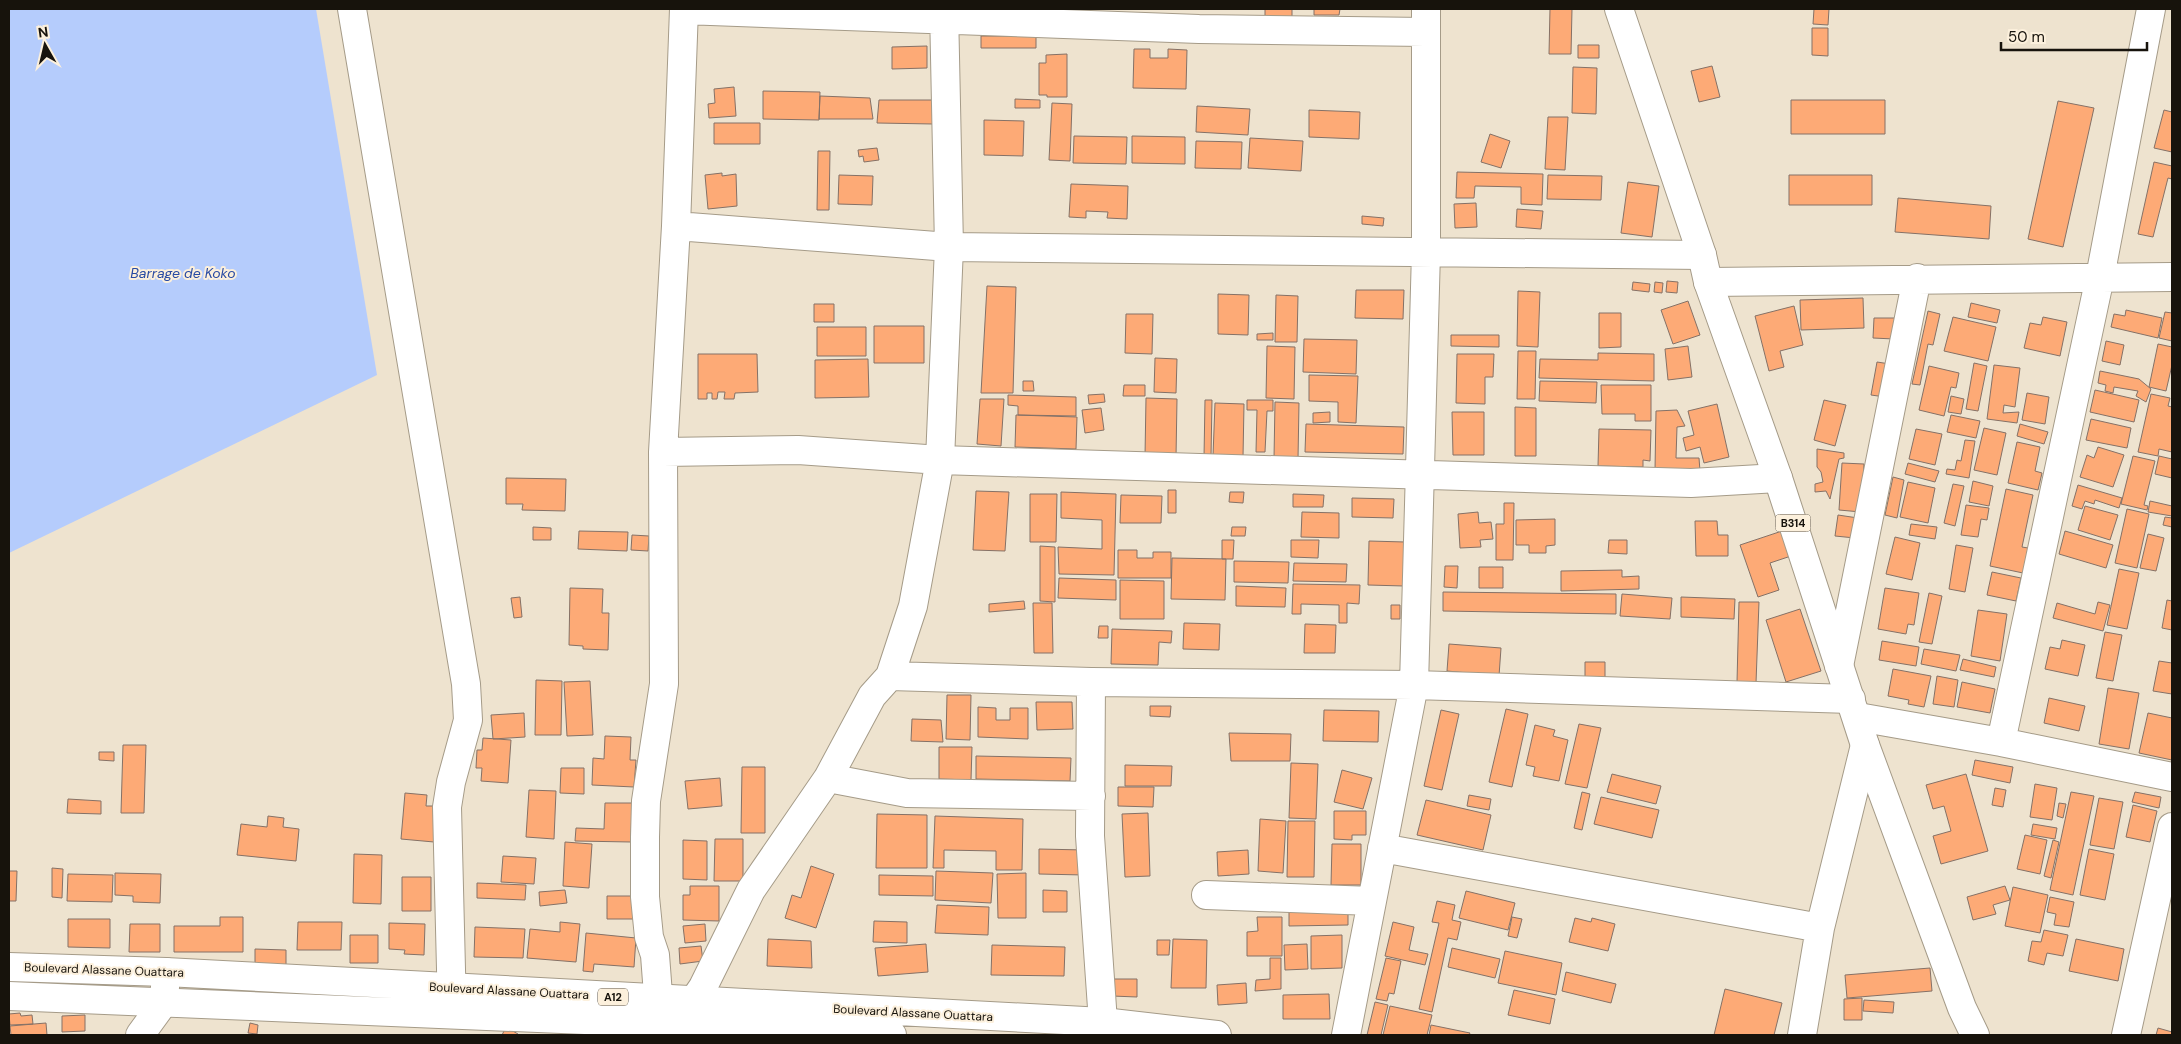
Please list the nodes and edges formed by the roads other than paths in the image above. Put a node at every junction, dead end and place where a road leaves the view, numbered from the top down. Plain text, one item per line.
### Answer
1 (352, 9) edge
2 (1619, 9) edge
3 (2151, 9) edge
4 (684, 10) edge
5 (944, 14) edge
6 (1425, 20) edge
7 (676, 226) junction
8 (949, 247) junction
9 (1426, 252) junction
10 (1702, 255) junction
11 (2172, 277) edge
12 (1917, 278) junction
13 (2100, 278) junction
14 (1708, 282) junction
15 (663, 452) junction
16 (940, 460) junction
17 (1419, 474) junction
18 (1778, 478) junction
19 (1839, 666) junction
20 (890, 676) junction
21 (1091, 682) junction
22 (1414, 685) junction
23 (1854, 708) junction
24 (2001, 742) junction
25 (1865, 745) junction
26 (2172, 777) edge
27 (828, 778) junction
28 (1090, 796) junction
29 (2172, 827) edge
30 (1382, 848) junction
31 (1206, 895) dead end
32 (1372, 901) junction
33 (1820, 928) junction
34 (9, 967) edge
35 (166, 972) junction
36 (451, 987) junction
37 (9, 996) edge
38 (452, 1015) junction
39 (670, 1020) edge
40 (155, 1024) edge
41 (1104, 1029) edge
42 (892, 1035) edge
43 (1217, 1035) edge
44 (1346, 1035) edge
45 (1802, 1035) edge
46 (1974, 1035) edge
47 (2126, 1035) edge

1 - 36 street
2 - 10 street, B314
3 - 13 street
4 - 5 street
4 - 7 street
5 - 6 street
5 - 8 street
6 - 9 street
7 - 8 street
7 - 15 street
8 - 9 street
8 - 16 street
9 - 10 street
9 - 17 street
10 - 14 street, B314
11 - 13 street
12 - 13 street
12 - 14 street
12 - 19 street
13 - 24 street
14 - 18 street, B314
15 - 16 street
15 - 39 street
16 - 17 street
16 - 20 street
17 - 18 street
17 - 22 street
18 - 19 street, B314
19 - 23 street, B314
20 - 21 street
20 - 27 street
21 - 22 street
21 - 28 street
22 - 23 street
22 - 30 street
23 - 24 street
23 - 25 street, B314
24 - 26 street
25 - 33 street
25 - 46 street, B314
27 - 28 street
27 - 39 street
28 - 41 street
29 - 47 street
30 - 32 street
30 - 33 street
31 - 32 street
32 - 44 street
33 - 45 street
34 - 35 street, Boulevard Alassane Ouattara / A12
35 - 36 street, Boulevard Alassane Ouattara / A12
35 - 40 street
36 - 38 street
36 - 39 street, Boulevard Alassane Ouattara / A12
37 - 40 street, Boulevard Alassane Ouattara / A12
38 - 39 street, Boulevard Alassane Ouattara / A12
38 - 40 street, Boulevard Alassane Ouattara / A12
39 - 41 street, Boulevard Alassane Ouattara / A12
39 - 42 street, Boulevard Alassane Ouattara / A12
41 - 43 street, Boulevard Alassane Ouattara / A12

